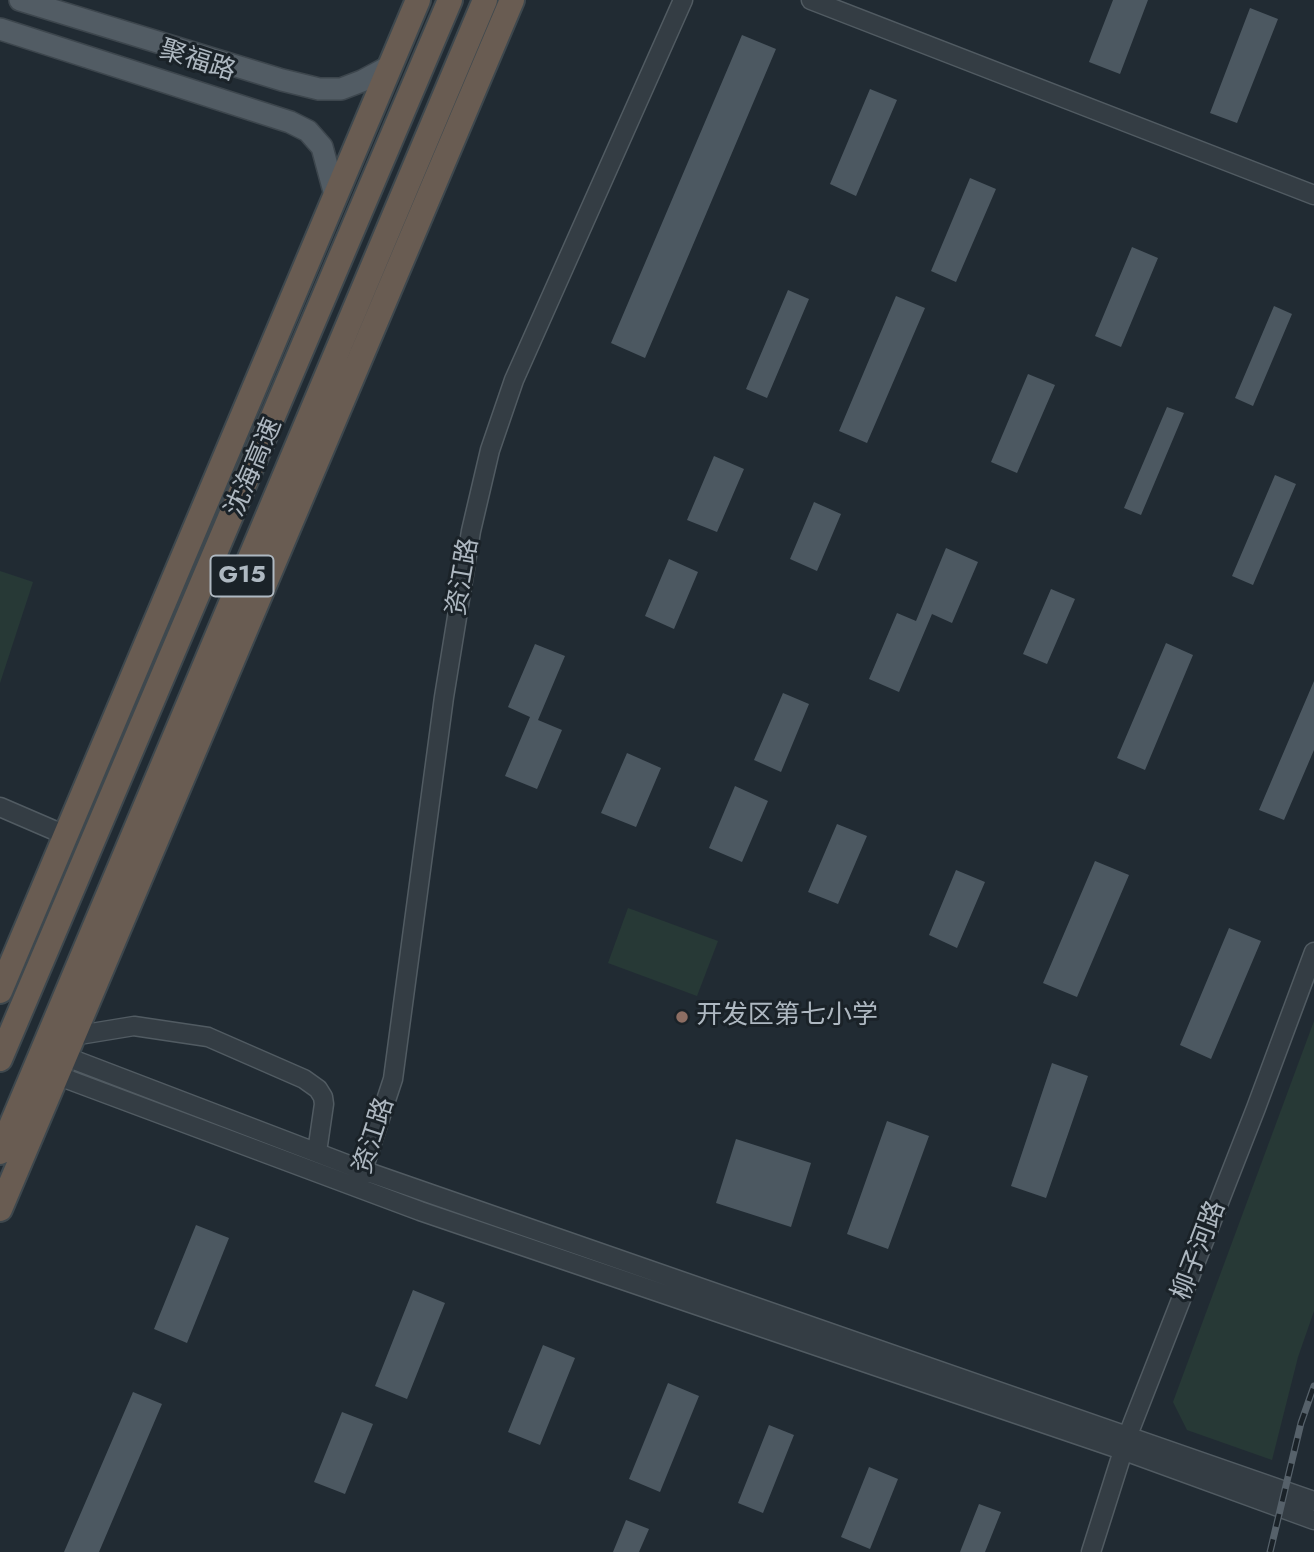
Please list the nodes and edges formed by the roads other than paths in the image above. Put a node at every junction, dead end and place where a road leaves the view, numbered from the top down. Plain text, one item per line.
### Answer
1 (20, 0) edge
2 (418, 0) edge
3 (450, 0) edge
4 (485, 0) edge
5 (512, 0) edge
6 (683, 0) edge
7 (811, 0) edge
8 (0, 29) edge
9 (390, 66) junction
10 (335, 195) junction
11 (1314, 195) edge
12 (0, 807) edge
13 (65, 835) junction
14 (1314, 951) edge
15 (0, 991) edge
16 (64, 1055) junction
17 (0, 1059) edge
18 (317, 1152) junction
19 (10, 1160) edge
20 (360, 1178) junction
21 (0, 1209) edge
22 (0, 1226) edge
23 (1125, 1443) junction
24 (1284, 1500) junction
25 (1314, 1501) edge
26 (1314, 1520) edge
27 (1091, 1552) edge

1 - 9 main road, 聚福路
2 - 9 highway
3 - 17 highway, 沈海高速 / G15
4 - 19 highway, 沈海高速 / G15
5 - 16 highway
6 - 20 street, 资江路
7 - 11 street
8 - 10 main road, 聚福路
9 - 10 highway
10 - 13 highway
12 - 13 street
13 - 15 highway
14 - 23 street, 柳子河路
16 - 18 street
16 - 18 street
16 - 19 highway
16 - 20 street
18 - 20 street
19 - 21 highway
19 - 22 highway
20 - 23 street
23 - 24 street
23 - 27 street, 柳子河路
24 - 25 street
24 - 26 street

